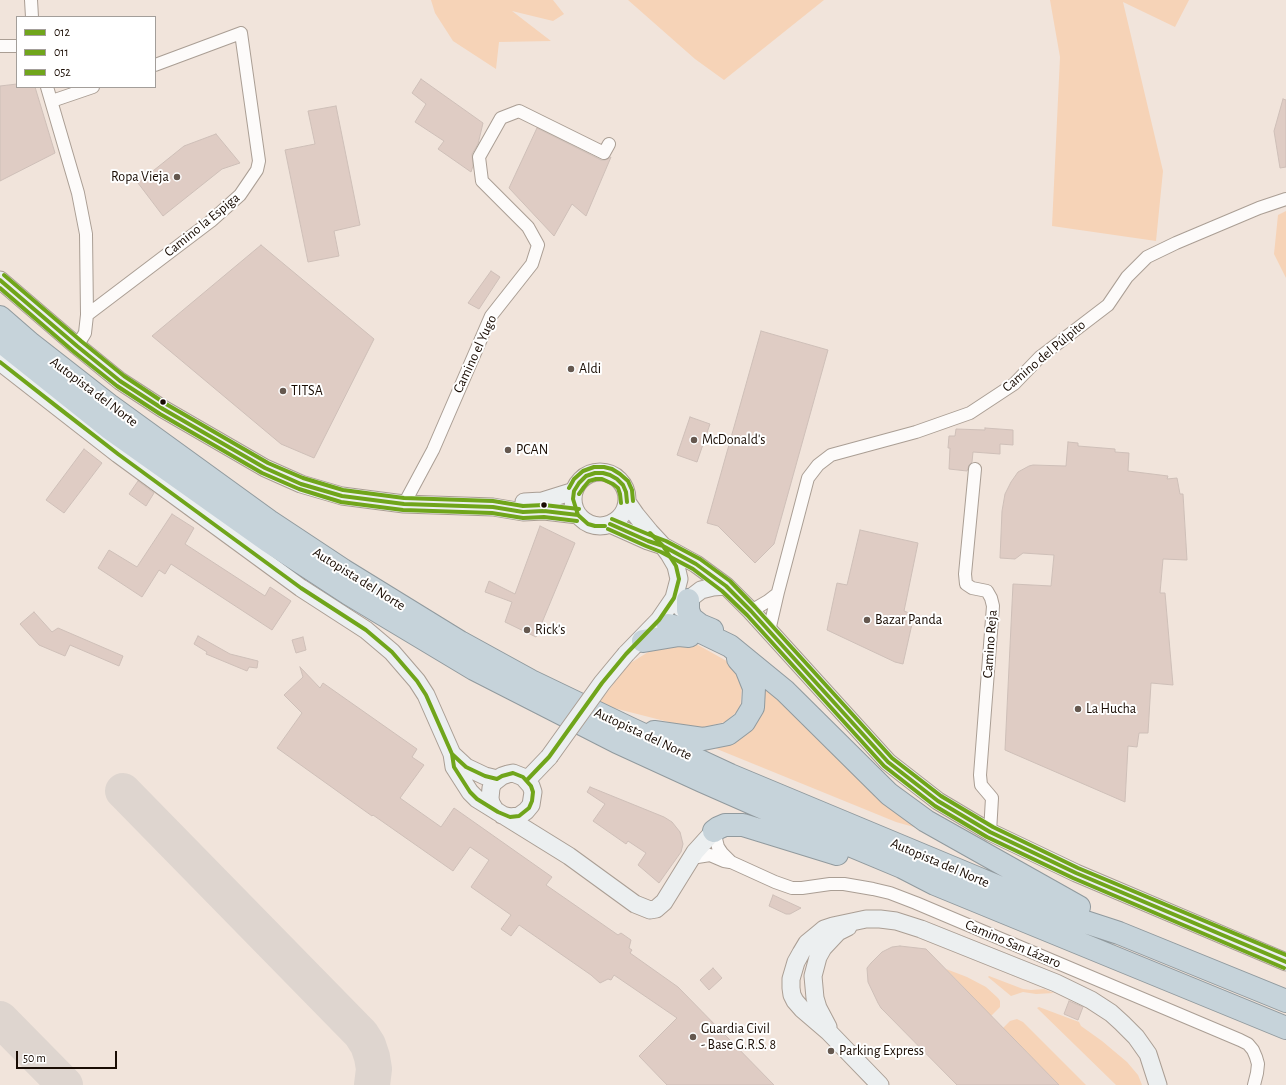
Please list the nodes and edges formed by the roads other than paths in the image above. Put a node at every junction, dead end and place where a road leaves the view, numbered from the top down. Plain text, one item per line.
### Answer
1 (31, 0) edge
2 (32, 16) edge
3 (0, 46) edge
4 (16, 46) edge
5 (156, 65) edge
6 (47, 88) edge
7 (90, 88) edge
8 (52, 101) junction
9 (609, 144) dead end
10 (1286, 199) edge
11 (0, 280) edge
12 (87, 315) junction
13 (0, 317) edge
14 (0, 341) edge
15 (77, 346) junction
16 (0, 362) edge
17 (975, 469) dead end
18 (574, 491) junction
19 (627, 502) junction
20 (404, 504) junction
21 (493, 508) junction
22 (578, 515) junction
23 (610, 524) junction
24 (664, 546) junction
25 (696, 564) junction
26 (726, 586) junction
27 (777, 594) junction
28 (688, 600) junction
29 (751, 611) junction
30 (769, 631) junction
31 (644, 639) junction
32 (785, 691) junction
33 (629, 728) junction
34 (452, 754) junction
35 (496, 779) junction
36 (527, 780) junction
37 (500, 814) junction
38 (714, 831) junction
39 (990, 832) junction
40 (691, 858) junction
41 (732, 862) junction
42 (935, 884) junction
43 (869, 919) junction
44 (1120, 933) junction
45 (1286, 962) edge
46 (1286, 1001) edge
47 (1286, 1028) edge
48 (832, 1036) junction
49 (880, 1085) edge
50 (1158, 1085) edge
51 (1254, 1085) edge

1 - 2 street
3 - 4 street
5 - 12 street, Camino la Espiga
6 - 8 street
7 - 8 street
8 - 12 street
9 - 20 street, Camino el Yugo
10 - 27 street, Camino del Púlpito
11 - 15 main road
12 - 15 street
13 - 33 highway, Autopista del Norte
14 - 42 highway, Autopista del Norte
15 - 20 main road
16 - 34 main road
17 - 39 street, Camino Reja
18 - 19 main road
18 - 21 main road
18 - 22 main road
19 - 23 main road
19 - 24 main road
20 - 21 main road
21 - 22 main road
22 - 23 main road
23 - 24 main road
24 - 25 main road
24 - 31 main road
25 - 26 main road
25 - 28 main road
26 - 28 main road
26 - 29 main road
27 - 29 street
27 - 30 street, Camino del Púlpito
28 - 31 main road
28 - 32 highway
29 - 30 main road
30 - 39 main road
31 - 32 highway
31 - 33 highway
31 - 36 main road, bridge
32 - 44 highway
33 - 44 highway, Autopista del Norte
34 - 35 main road
34 - 37 main road
35 - 36 main road
35 - 37 main road
36 - 37 main road
37 - 40 main road
38 - 40 main road
38 - 41 street, Camino San Lázaro
38 - 42 highway
39 - 45 main road
40 - 41 street, Camino San Lázaro
41 - 51 street, Camino San Lázaro
42 - 47 highway, Autopista del Norte
43 - 48 main road
43 - 48 main road
43 - 50 main road
44 - 46 highway, Autopista del Norte
48 - 49 main road

